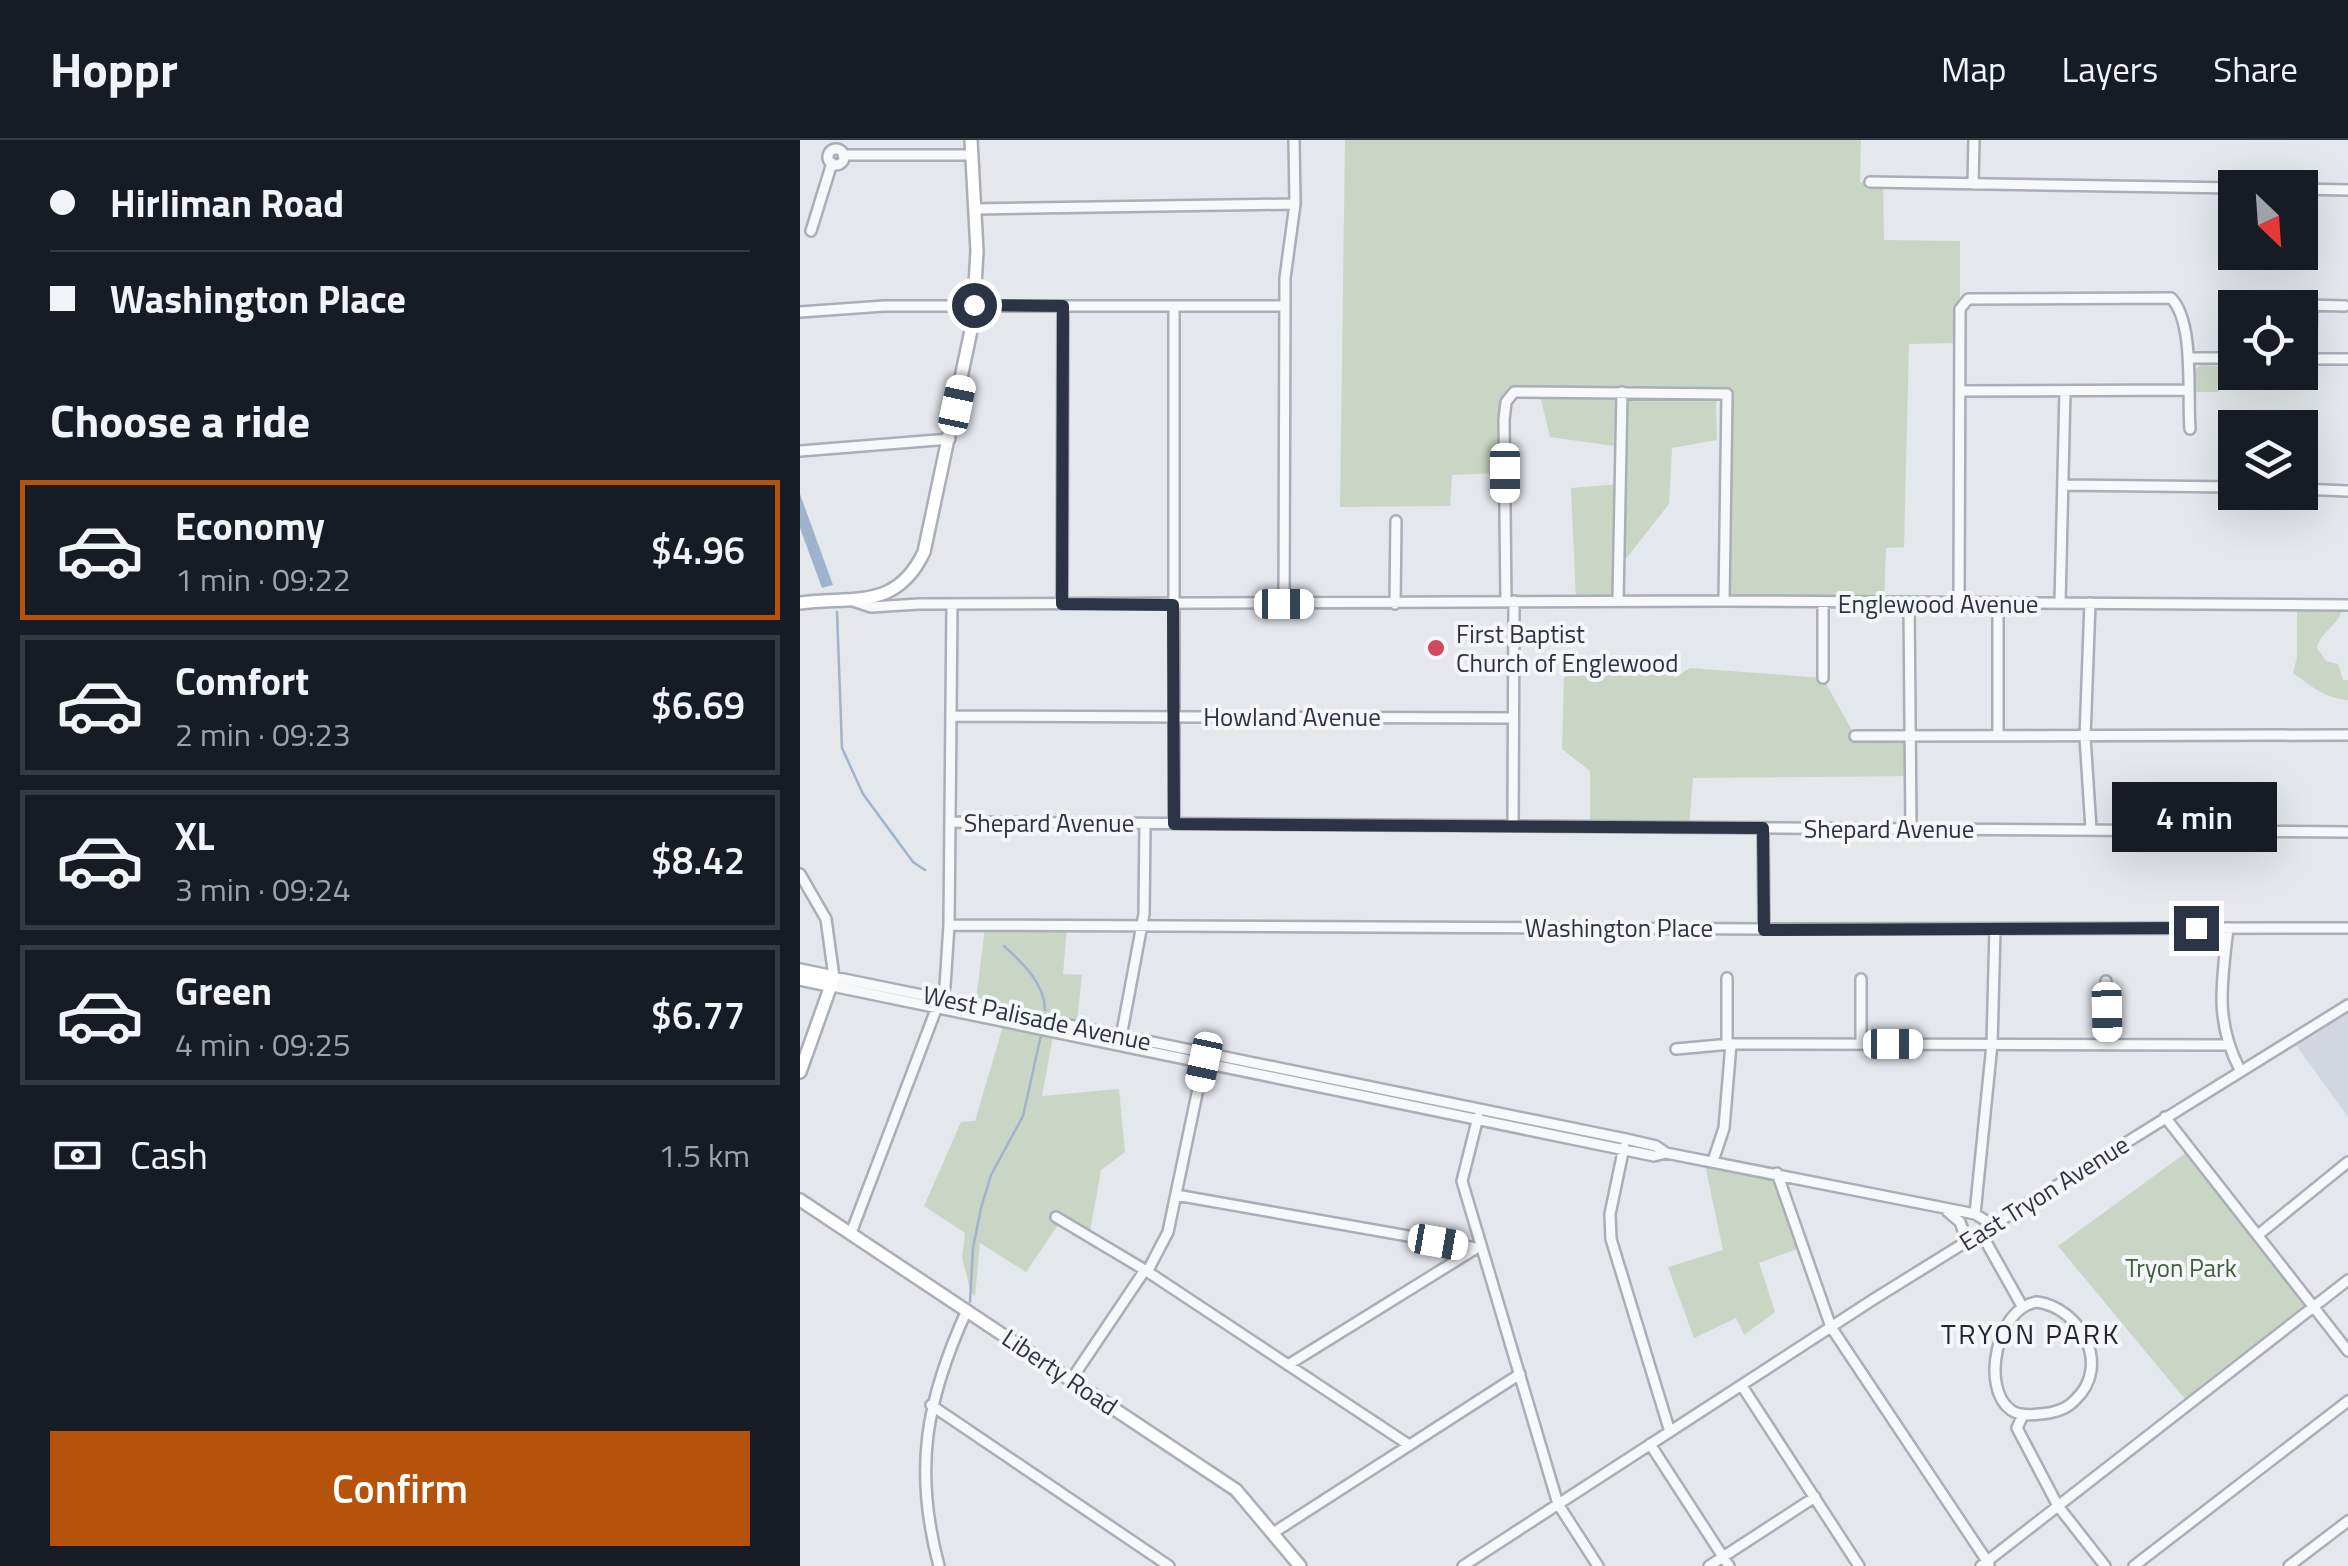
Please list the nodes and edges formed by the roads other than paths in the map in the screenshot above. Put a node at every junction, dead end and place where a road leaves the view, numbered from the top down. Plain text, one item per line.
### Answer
1 (971, 140) edge
2 (1294, 140) edge
3 (1974, 140) edge
4 (972, 155) junction
5 (1870, 182) dead end
6 (1973, 184) junction
7 (2218, 188) edge
8 (2318, 189) edge
9 (2348, 190) edge
10 (1294, 204) junction
11 (975, 209) junction
12 (811, 231) dead end
13 (974, 305) junction
14 (2318, 305) edge
15 (1063, 306) junction
16 (1174, 306) junction
17 (1284, 306) junction
18 (2345, 306) dead end
19 (800, 312) edge
20 (2188, 358) junction
21 (2218, 358) edge
22 (2318, 359) edge
23 (2348, 359) edge
24 (2189, 390) junction
25 (1960, 391) junction
26 (2066, 391) junction
27 (1622, 392) junction
28 (2190, 429) dead end
29 (950, 439) junction
30 (800, 450) edge
31 (2063, 485) junction
32 (2218, 487) edge
33 (2318, 490) edge
34 (2348, 491) edge
35 (1396, 522) dead end
36 (898, 586) junction
37 (853, 601) junction
38 (1618, 601) junction
39 (1724, 601) junction
40 (1510, 602) junction
41 (2060, 603) junction
42 (2090, 603) junction
43 (800, 604) edge
44 (919, 604) junction
45 (952, 604) junction
46 (1062, 604) junction
47 (1284, 604) junction
48 (1394, 604) junction
49 (1822, 604) junction
50 (1909, 604) junction
51 (1958, 604) junction
52 (1173, 605) junction
53 (1998, 605) junction
54 (2348, 605) edge
55 (1823, 678) dead end
56 (952, 716) junction
57 (1173, 717) junction
58 (1513, 718) junction
59 (1910, 734) junction
60 (2348, 735) edge
61 (1855, 736) dead end
62 (1998, 736) junction
63 (2085, 737) junction
64 (950, 822) junction
65 (1145, 824) junction
66 (1174, 824) junction
67 (1512, 826) junction
68 (1763, 828) junction
69 (1911, 829) junction
70 (2091, 829) junction
71 (2348, 832) edge
72 (800, 874) edge
73 (949, 924) junction
74 (1143, 926) junction
75 (2228, 928) junction
76 (2348, 928) edge
77 (1994, 929) junction
78 (1764, 930) junction
79 (800, 970) edge
80 (1727, 978) dead end
81 (800, 979) edge
82 (1861, 979) dead end
83 (833, 981) junction
84 (2106, 981) dead end
85 (940, 1002) junction
86 (2348, 1005) edge
87 (1120, 1040) junction
88 (1729, 1044) junction
89 (1860, 1044) junction
90 (1992, 1044) junction
91 (2107, 1044) junction
92 (2227, 1044) junction
93 (1676, 1049) dead end
94 (1204, 1057) junction
95 (2240, 1070) junction
96 (800, 1072) edge
97 (1478, 1114) junction
98 (2166, 1117) junction
99 (1625, 1144) junction
100 (1713, 1161) junction
101 (2348, 1162) edge
102 (1778, 1173) junction
103 (1176, 1196) junction
104 (800, 1200) edge
105 (1940, 1206) junction
106 (1975, 1214) junction
107 (1056, 1217) dead end
108 (1993, 1225) junction
109 (1980, 1232) junction
110 (851, 1233) junction
111 (2258, 1235) junction
112 (1967, 1241) junction
113 (1478, 1247) junction
114 (1146, 1271) junction
115 (2348, 1280) edge
116 (2022, 1306) junction
117 (2313, 1307) junction
118 (967, 1310) junction
119 (1832, 1327) junction
120 (2348, 1351) edge
121 (1288, 1365) junction
122 (1520, 1374) junction
123 (1070, 1380) junction
124 (1742, 1386) junction
125 (2348, 1400) edge
126 (931, 1405) junction
127 (2023, 1415) junction
128 (1670, 1432) junction
129 (1650, 1444) junction
130 (1409, 1445) junction
131 (1814, 1497) junction
132 (1558, 1504) junction
133 (2058, 1506) junction
134 (2348, 1520) edge
135 (1274, 1533) junction
136 (1726, 1561) edge
137 (1986, 1565) edge
138 (939, 1566) edge
139 (1169, 1566) edge
140 (1300, 1566) edge
141 (1462, 1566) edge
142 (1598, 1566) edge
143 (1708, 1566) edge
144 (1859, 1566) edge
145 (2105, 1566) edge
146 (2134, 1566) edge
147 (2289, 1566) edge

1 - 4 main road
2 - 10 street
3 - 6 street
4 - 11 main road
4 - 12 street
5 - 6 street
6 - 7 street
8 - 9 street
10 - 11 street
10 - 17 street
11 - 13 main road
13 - 15 street
13 - 19 street
13 - 29 main road
14 - 18 street
15 - 16 street
15 - 46 street
16 - 17 street
16 - 52 street
17 - 47 street
20 - 21 street
20 - 24 street
20 - 25 street
22 - 23 street
24 - 26 street
24 - 28 street
25 - 26 street
25 - 51 street
26 - 31 street
27 - 38 street
27 - 39 street
27 - 40 street
29 - 30 street
29 - 36 main road
31 - 32 street
31 - 41 street
33 - 34 street
35 - 48 street
36 - 37 main road
36 - 44 street
37 - 43 main road
37 - 44 street, Englewood Avenue
38 - 39 street, Englewood Avenue
38 - 40 street, Englewood Avenue
39 - 49 street, Englewood Avenue
40 - 48 street, Englewood Avenue
40 - 58 street
41 - 42 street, Englewood Avenue
41 - 53 street, Englewood Avenue
42 - 54 street, Englewood Avenue
42 - 63 street
44 - 45 street, Englewood Avenue
45 - 46 street, Englewood Avenue
45 - 56 street
46 - 52 street, Englewood Avenue
47 - 48 street, Englewood Avenue
47 - 52 street, Englewood Avenue
49 - 50 street, Englewood Avenue
49 - 55 street
50 - 51 street, Englewood Avenue
50 - 59 street
51 - 53 street, Englewood Avenue
52 - 57 street
53 - 62 street
56 - 57 street, Howland Avenue
56 - 64 street
57 - 58 street, Howland Avenue
57 - 66 street
58 - 67 street
59 - 61 street
59 - 62 street
59 - 69 street
60 - 63 street
62 - 63 street
63 - 70 street
64 - 65 street, Shepard Avenue
64 - 73 street
65 - 66 street, Shepard Avenue
65 - 74 street
66 - 67 street, Shepard Avenue
67 - 68 street, Shepard Avenue
68 - 69 street, Shepard Avenue
68 - 78 street
69 - 70 street, Shepard Avenue
70 - 71 street, Shepard Avenue
72 - 83 street
73 - 74 street, Washington Place
73 - 85 street
74 - 78 street, Washington Place
74 - 87 street
75 - 76 street, Washington Place
75 - 77 street, Washington Place
75 - 92 street
77 - 78 street, Washington Place
77 - 90 street
79 - 83 main road, West Palisade Avenue
80 - 88 street
81 - 83 main road, West Palisade Avenue
82 - 89 street
83 - 85 street, West Palisade Avenue
83 - 96 main road
84 - 91 street
85 - 87 street, West Palisade Avenue
85 - 110 street
86 - 95 street, East Tryon Avenue
87 - 94 street, West Palisade Avenue
88 - 89 street
88 - 93 street
88 - 100 street
89 - 90 street
90 - 91 street
90 - 106 street
91 - 92 street
92 - 95 street
94 - 97 street, West Palisade Avenue
94 - 103 street
95 - 98 street, East Tryon Avenue
97 - 99 street, West Palisade Avenue
97 - 113 street
98 - 108 street, East Tryon Avenue
98 - 111 street
99 - 100 street, West Palisade Avenue
99 - 128 street
100 - 102 street, West Palisade Avenue
101 - 111 street
102 - 105 street, West Palisade Avenue
102 - 119 street
103 - 113 street
103 - 114 street
104 - 110 main road, Liberty Road
105 - 106 street, West Palisade Avenue
105 - 112 street
106 - 108 street, West Palisade Avenue
107 - 114 street
108 - 109 street, East Tryon Avenue
109 - 112 street, East Tryon Avenue
109 - 116 street
110 - 118 main road, Liberty Road
111 - 117 street
112 - 119 street, East Tryon Avenue
113 - 121 street
113 - 122 street
114 - 121 street
114 - 123 street
115 - 117 street
116 - 127 street
116 - 127 street
117 - 120 street
117 - 133 street
118 - 123 main road, Liberty Road
118 - 126 street
119 - 124 street, East Tryon Avenue
119 - 137 street
121 - 130 street
122 - 130 street
122 - 132 street
123 - 135 main road, Liberty Road
124 - 128 street, East Tryon Avenue
124 - 131 street
125 - 146 street
126 - 138 street
126 - 139 street
127 - 133 street
128 - 129 street, East Tryon Avenue
129 - 132 street, East Tryon Avenue
129 - 136 street
130 - 135 street
131 - 136 street
131 - 144 street
132 - 141 street, East Tryon Avenue
132 - 142 street
133 - 137 street
133 - 145 street
134 - 147 street
135 - 140 main road, Liberty Road
136 - 143 street

